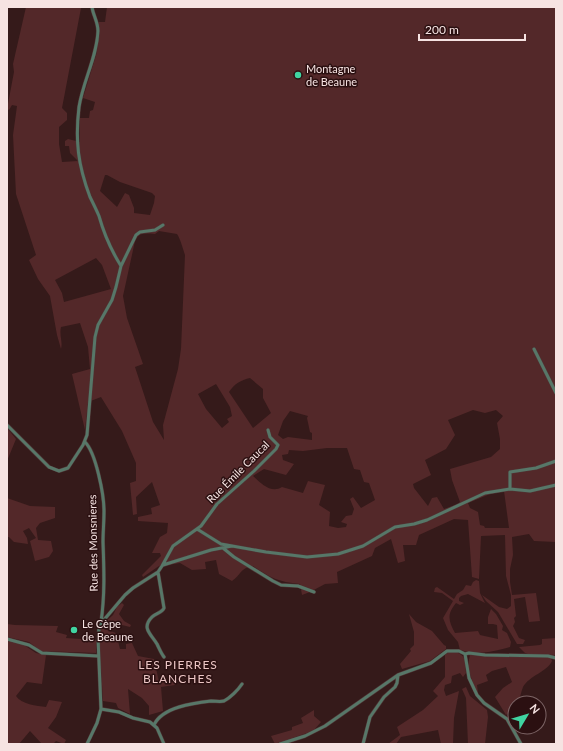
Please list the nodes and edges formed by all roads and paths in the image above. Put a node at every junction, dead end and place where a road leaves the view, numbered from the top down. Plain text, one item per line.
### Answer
1 (92, 7) edge
2 (163, 225) dead end
3 (121, 266) junction
4 (534, 349) dead end
5 (556, 393) edge
6 (7, 425) edge
7 (268, 430) dead end
8 (84, 442) junction
9 (556, 461) edge
10 (556, 485) edge
11 (510, 489) junction
12 (198, 530) junction
13 (234, 546) junction
14 (223, 548) junction
15 (163, 564) junction
16 (158, 572) junction
17 (314, 592) dead end
18 (101, 624) junction
19 (7, 639) edge
20 (465, 654) junction
21 (98, 656) junction
22 (164, 657) dead end
23 (556, 658) edge
24 (398, 675) junction
25 (242, 684) dead end
26 (101, 708) junction
27 (154, 725) junction
28 (87, 744) edge
29 (164, 744) edge
30 (280, 744) edge
31 (363, 744) edge
32 (521, 744) edge

1 - 3 street
2 - 3 street
3 - 8 street
4 - 5 street
6 - 8 street
7 - 12 street, Rue Émile Caucal
8 - 18 street, Rue des Monsnieres
9 - 11 street
10 - 11 street
11 - 13 street
12 - 13 street
12 - 15 street, Rue Émile Caucal
13 - 14 street
14 - 15 street
14 - 17 street
15 - 16 street
16 - 18 street
16 - 22 street
18 - 21 street, Rue des Monsnieres
19 - 21 street
20 - 23 street
20 - 24 street
20 - 32 street
21 - 26 street, Rue des Monsnieres
24 - 30 street
24 - 31 street
25 - 27 street
26 - 27 street
26 - 28 street
27 - 29 street

